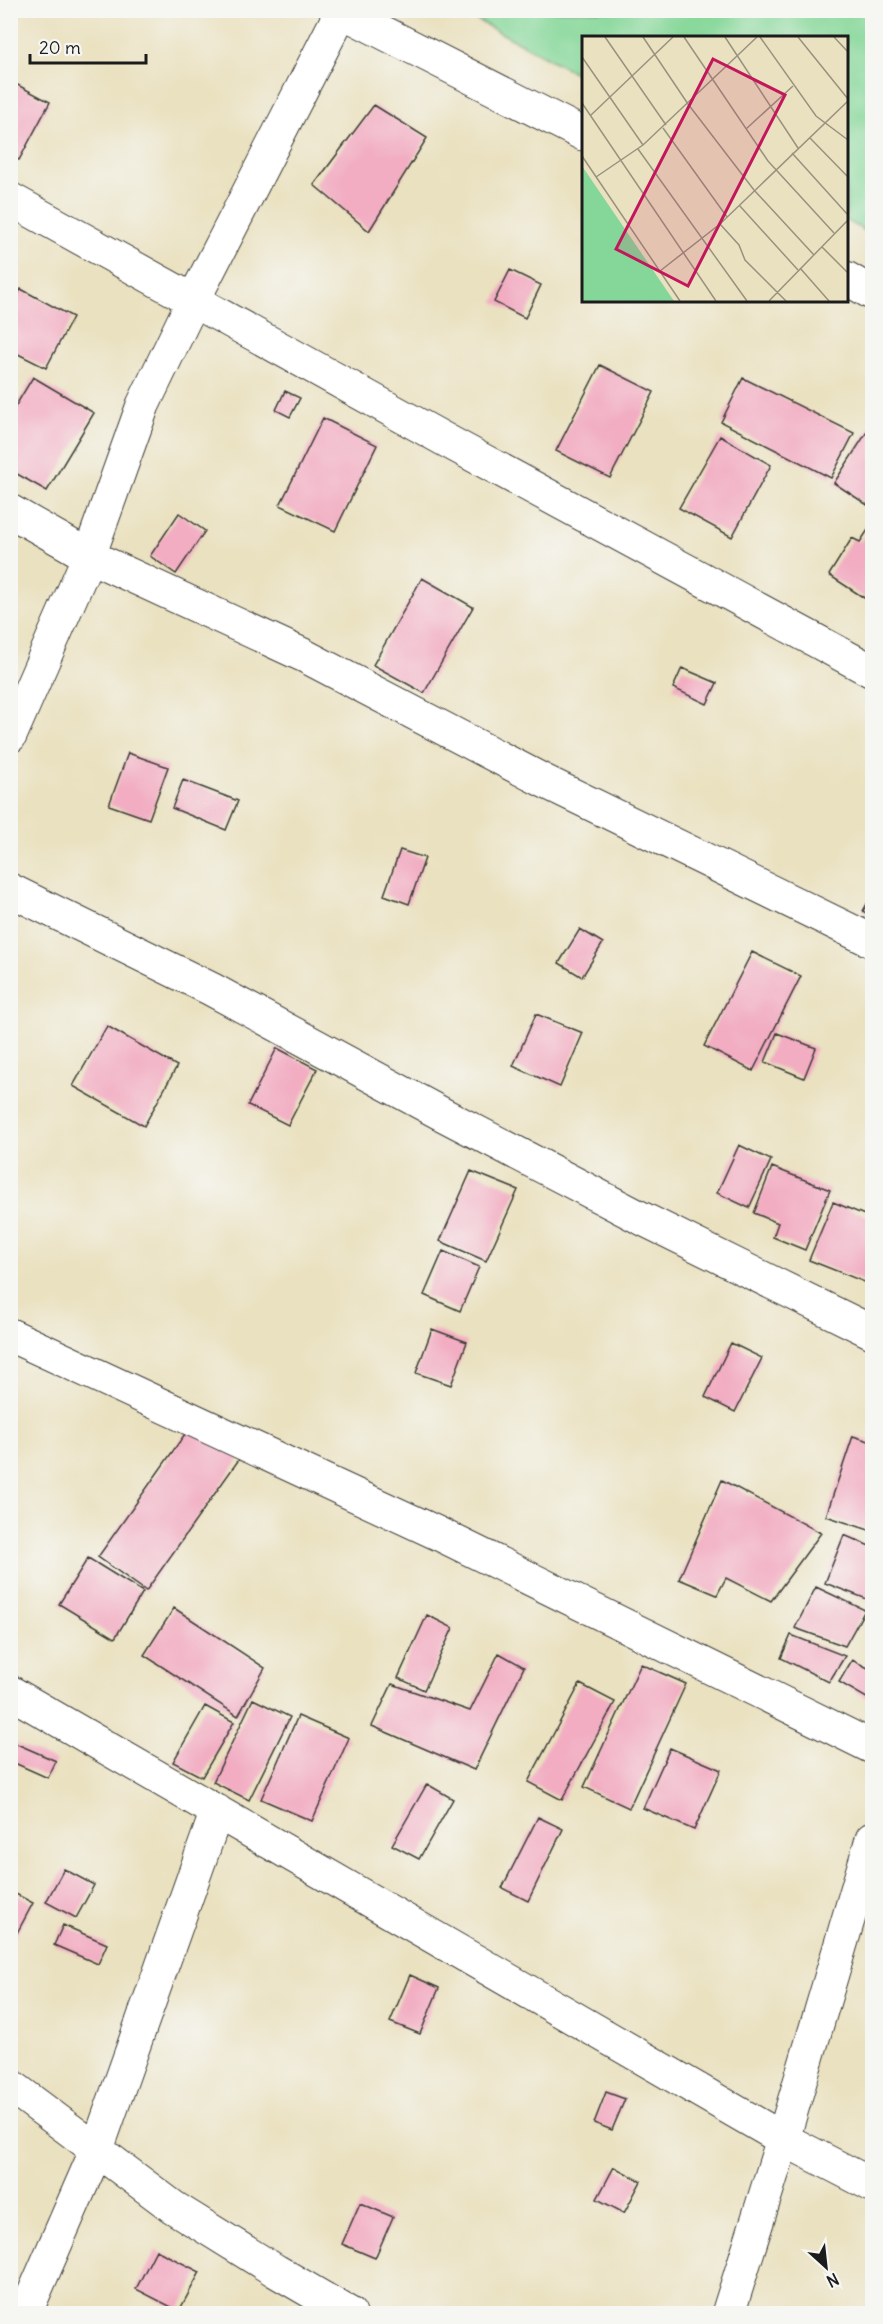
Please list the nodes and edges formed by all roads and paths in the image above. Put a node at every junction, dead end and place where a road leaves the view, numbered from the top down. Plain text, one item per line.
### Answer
1 (340, 11) edge
2 (582, 133) edge
3 (10, 199) edge
4 (847, 279) edge
5 (873, 293) edge
6 (192, 301) junction
7 (10, 511) edge
8 (89, 556) junction
9 (873, 671) edge
10 (10, 736) edge
11 (10, 890) edge
12 (873, 941) edge
13 (873, 1332) edge
14 (10, 1335) edge
15 (10, 1692) edge
16 (873, 1747) edge
17 (217, 1811) junction
18 (873, 1839) edge
19 (10, 2085) edge
20 (783, 2139) junction
21 (97, 2149) junction
22 (873, 2185) edge
23 (25, 2313) edge
24 (350, 2313) edge
25 (728, 2313) edge

1 - 2 street
1 - 6 street
3 - 6 street
4 - 5 street
6 - 8 street
6 - 9 street
7 - 8 street
8 - 10 street
8 - 12 street
11 - 13 street
14 - 16 street
15 - 17 street
17 - 20 street
17 - 21 street
18 - 20 street
19 - 21 street
20 - 22 street
20 - 25 street
21 - 23 street
21 - 24 street

